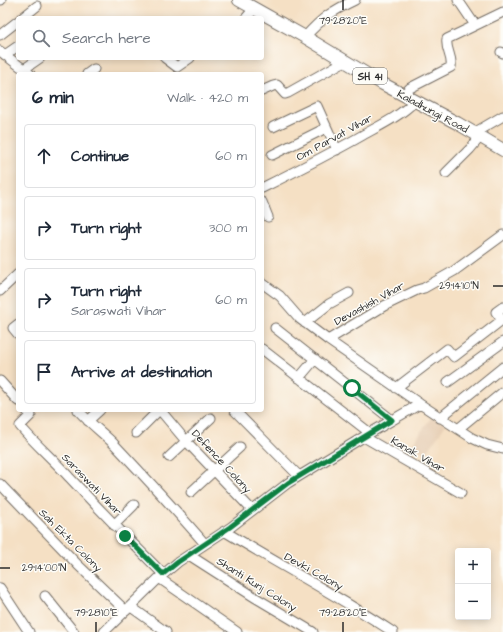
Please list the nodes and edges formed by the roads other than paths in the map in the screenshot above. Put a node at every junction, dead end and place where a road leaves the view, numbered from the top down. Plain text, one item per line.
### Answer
1 (239, 0) edge
2 (354, 0) edge
3 (458, 0) edge
4 (37, 6) dead end
5 (503, 12) edge
6 (250, 14) edge
7 (24, 16) edge
8 (264, 20) edge
9 (16, 23) edge
10 (475, 25) junction
11 (0, 35) edge
12 (305, 37) junction
13 (16, 47) edge
14 (3, 52) edge
15 (38, 60) edge
16 (168, 60) edge
17 (187, 60) edge
18 (345, 61) junction
19 (27, 72) edge
20 (264, 90) edge
21 (403, 95) junction
22 (415, 101) junction
23 (503, 116) edge
24 (273, 127) dead end
25 (326, 128) junction
26 (477, 135) junction
27 (337, 150) junction
28 (503, 150) edge
29 (272, 155) dead end
30 (446, 173) dead end
31 (264, 187) edge
32 (264, 207) edge
33 (268, 217) dead end
34 (503, 235) edge
35 (16, 276) edge
36 (264, 284) edge
37 (0, 292) edge
38 (349, 293) dead end
39 (503, 307) edge
40 (305, 323) junction
41 (274, 328) dead end
42 (328, 340) junction
43 (503, 342) edge
44 (264, 351) edge
45 (454, 357) junction
46 (315, 359) junction
47 (503, 367) edge
48 (464, 369) junction
49 (299, 378) junction
50 (0, 381) edge
51 (448, 382) dead end
52 (396, 388) junction
53 (503, 392) edge
54 (16, 399) edge
55 (420, 404) junction
56 (28, 412) edge
57 (80, 412) edge
58 (98, 412) edge
59 (157, 412) edge
60 (161, 412) edge
61 (236, 412) edge
62 (211, 418) dead end
63 (440, 418) junction
64 (392, 420) junction
65 (88, 421) junction
66 (458, 429) junction
67 (136, 433) dead end
68 (367, 435) junction
69 (186, 441) junction
70 (240, 448) dead end
71 (503, 448) edge
72 (169, 457) dead end
73 (215, 470) junction
74 (299, 476) junction
75 (0, 484) edge
76 (191, 492) dead end
77 (461, 493) dead end
78 (134, 505) dead end
79 (252, 510) junction
80 (114, 524) junction
81 (224, 531) junction
82 (205, 544) junction
83 (189, 555) junction
84 (161, 576) junction
85 (0, 588) edge
86 (45, 596) dead end
87 (128, 609) junction
88 (28, 632) edge
89 (74, 632) edge
90 (104, 632) edge
91 (166, 632) edge
92 (237, 632) edge
93 (313, 632) edge
94 (393, 632) edge

1 - 6 main road, Kaladhungi Road / SH 41
2 - 12 street
3 - 10 street
4 - 7 street
5 - 10 street
8 - 12 main road, Kaladhungi Road / SH 41
9 - 11 street
10 - 21 street
12 - 18 main road, Kaladhungi Road / SH 41
13 - 14 street
14 - 19 street
15 - 19 street
16 - 17 street
18 - 20 street
18 - 21 main road, Kaladhungi Road / SH 41
21 - 22 main road, Kaladhungi Road / SH 41
22 - 26 main road, Kaladhungi Road / SH 41
22 - 27 street, Om Parvat Vihar
23 - 26 street
24 - 25 street
25 - 27 street
25 - 29 street
26 - 28 main road, Kaladhungi Road / SH 41
26 - 30 street
27 - 31 street, Om Parvat Vihar
32 - 33 street
34 - 42 street, Devashish Vihar
35 - 37 street
36 - 40 street
38 - 40 street
39 - 45 street
40 - 42 street
41 - 46 street
42 - 52 street
43 - 48 street
44 - 49 street, Kanak Vihar
45 - 48 street
45 - 52 street
46 - 49 street
46 - 64 street
47 - 63 street
48 - 51 street
49 - 68 street, Kanak Vihar
50 - 54 street
52 - 55 street
53 - 66 street
55 - 63 street
55 - 64 street
56 - 80 street, Saraswati Vihar
57 - 65 street
58 - 65 street
59 - 67 street
60 - 69 street, Defence Colony
61 - 74 street
62 - 69 street
63 - 66 street
64 - 68 street
65 - 82 street
66 - 71 street
68 - 74 street
68 - 77 street, Kanak Vihar
69 - 72 street
69 - 73 street, Defence Colony
70 - 73 street
73 - 76 street
73 - 79 street, Defence Colony
74 - 79 street
75 - 87 street, Sah Ekta Colony
78 - 80 street
79 - 81 street
80 - 84 street, Saraswati Vihar
81 - 82 street
81 - 94 street, Devki Colony
82 - 83 street
83 - 84 street
83 - 93 street, Shanti Kunj Colony
84 - 87 street
84 - 92 street, Saraswati Vihar
85 - 88 street
86 - 89 street
87 - 90 street
87 - 91 street, Sah Ekta Colony

